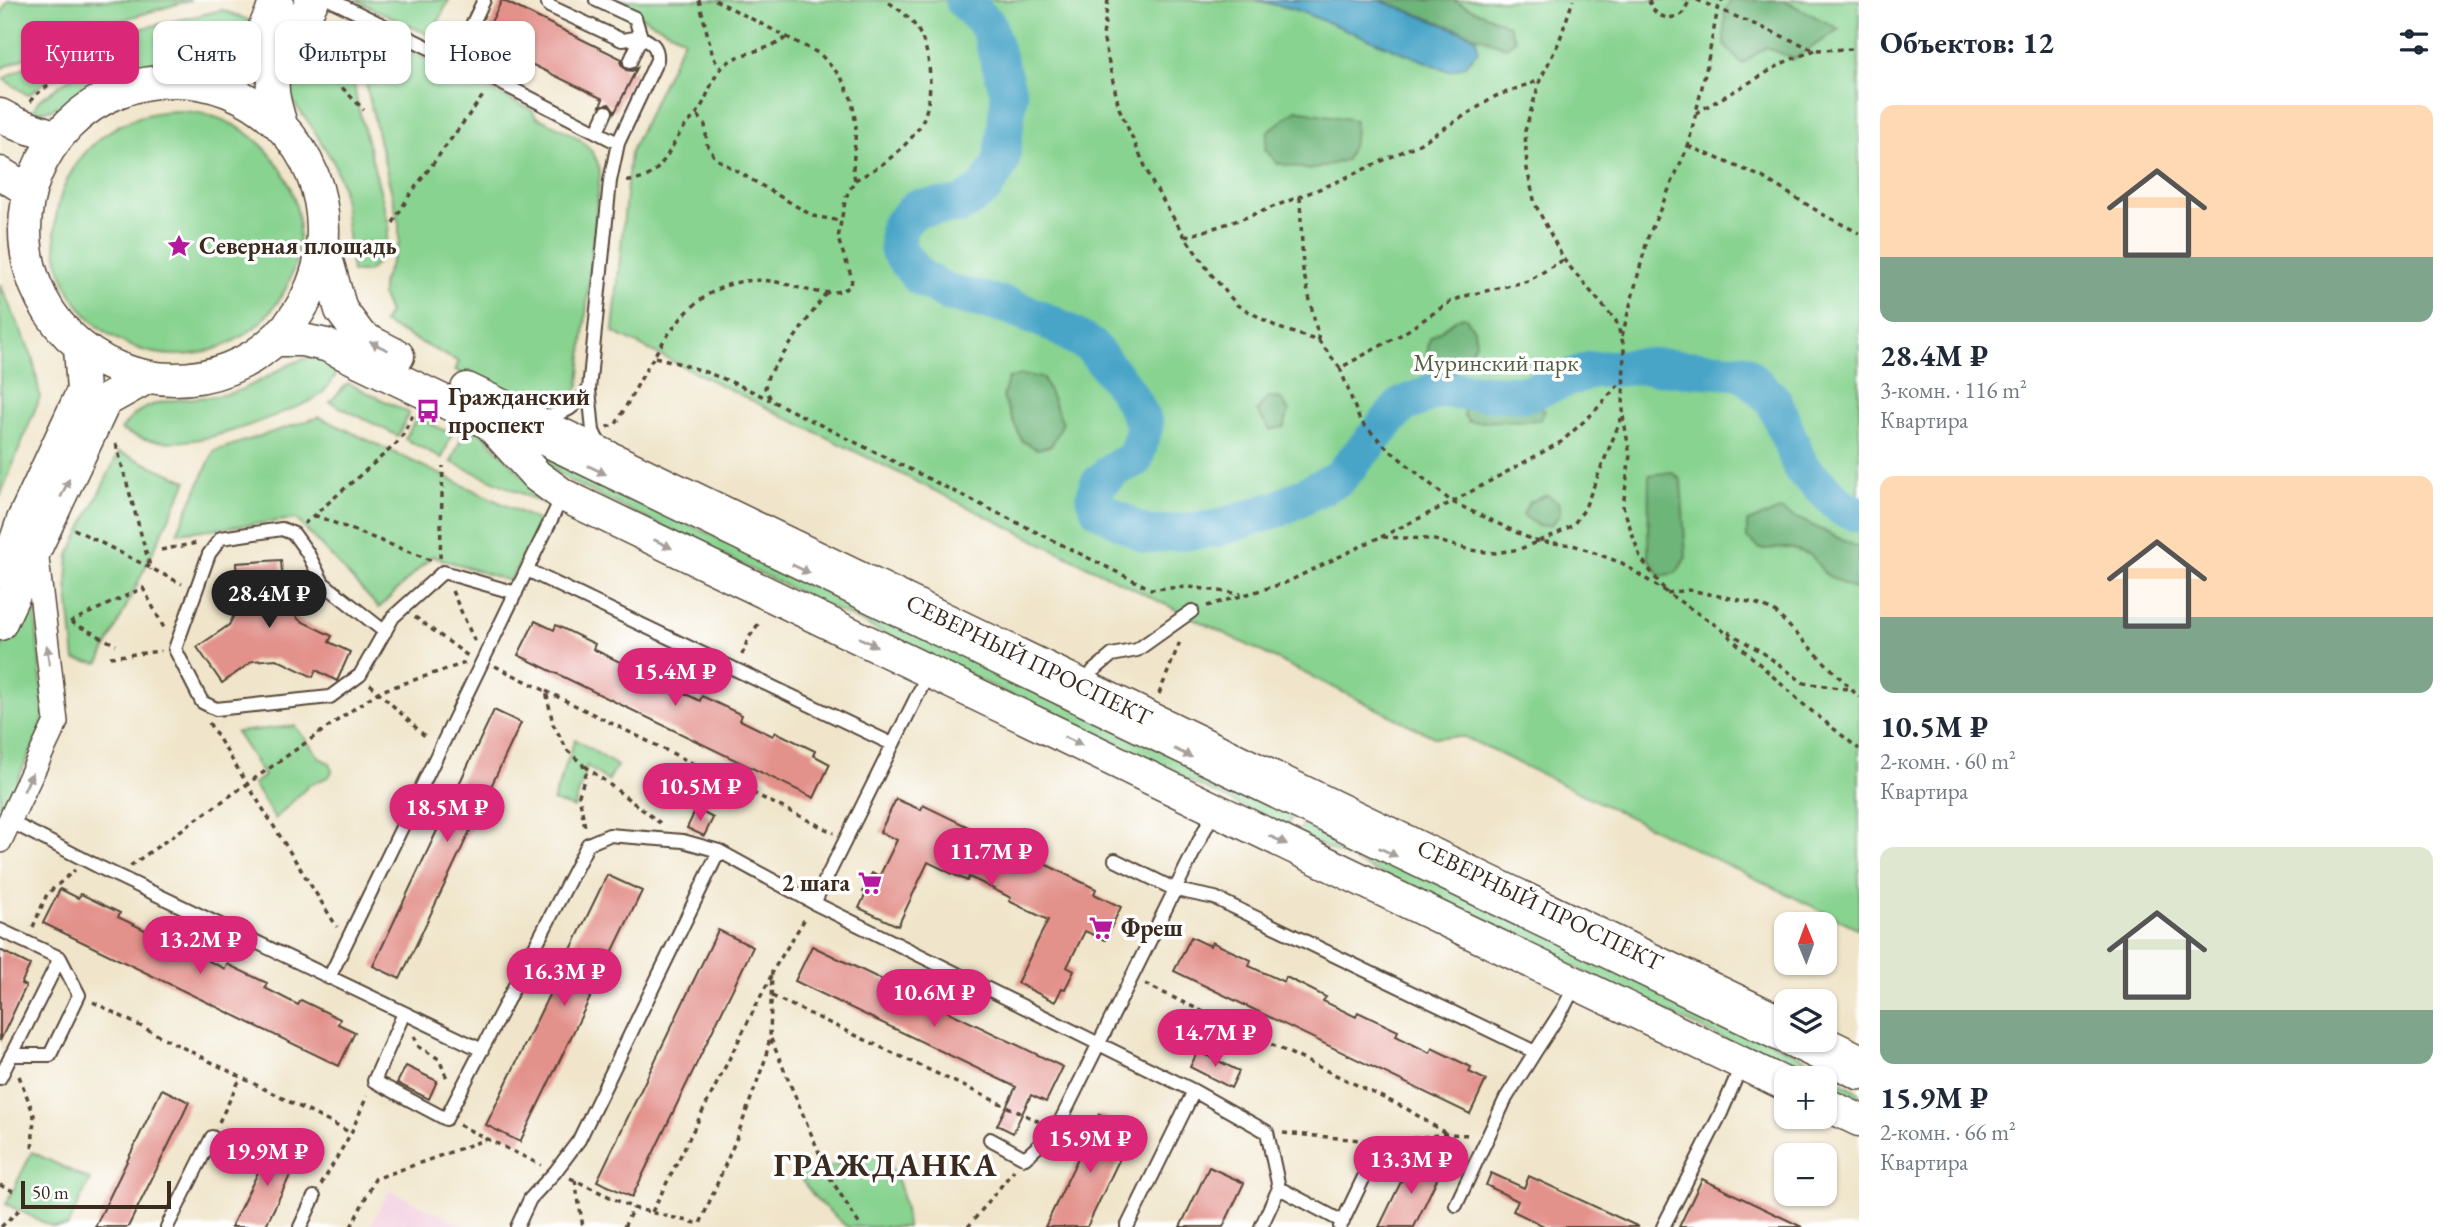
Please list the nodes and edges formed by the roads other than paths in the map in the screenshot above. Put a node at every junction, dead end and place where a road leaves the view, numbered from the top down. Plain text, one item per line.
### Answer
1 (277, 0) edge
2 (313, 0) edge
3 (331, 0) edge
4 (484, 0) edge
5 (547, 0) edge
6 (596, 0) edge
7 (474, 21) edge
8 (261, 31) edge
9 (641, 37) junction
10 (425, 45) edge
11 (629, 62) dead end
12 (153, 83) edge
13 (203, 84) edge
14 (503, 84) edge
15 (13, 111) edge
16 (606, 111) dead end
17 (281, 125) junction
18 (597, 132) junction
19 (57, 137) junction
20 (618, 143) junction
21 (0, 173) edge
22 (29, 191) junction
23 (323, 247) junction
24 (277, 340) junction
25 (80, 347) junction
26 (148, 377) junction
27 (589, 389) junction
28 (530, 420) junction
29 (489, 423) junction
30 (598, 443) junction
31 (563, 495) junction
32 (12, 530) edge
33 (36, 549) junction
34 (527, 570) junction
35 (0, 578) edge
36 (516, 593) junction
37 (1192, 611) road end
38 (0, 624) edge
39 (385, 632) junction
40 (929, 672) junction
41 (1086, 688) junction
42 (892, 744) junction
43 (1215, 809) junction
44 (5, 831) edge
45 (719, 851) junction
46 (1115, 860) dead end
47 (1176, 890) junction
48 (814, 903) junction
49 (0, 930) edge
50 (60, 958) junction
51 (329, 978) junction
52 (1576, 983) junction
53 (404, 1013) junction
54 (1774, 1019) edge
55 (1099, 1045) junction
56 (1837, 1049) edge
57 (482, 1050) junction
58 (1535, 1052) junction
59 (11, 1055) junction
60 (1859, 1060) edge
61 (1743, 1064) junction
62 (0, 1078) edge
63 (1859, 1078) edge
64 (1774, 1079) edge
65 (1194, 1091) junction
66 (1837, 1110) edge
67 (1859, 1120) edge
68 (212, 1137) road end
69 (990, 1139) dead end
70 (1364, 1177) road end
71 (1279, 1188) junction
72 (314, 1197) road end
73 (1456, 1205) dead end
74 (1341, 1224) edge
75 (167, 1227) edge
76 (300, 1227) edge
77 (517, 1227) edge
78 (1127, 1227) edge
79 (1261, 1227) edge
80 (1663, 1227) edge

1 - 8 main road
2 - 17 main road
3 - 10 lane
4 - 7 lane
5 - 9 lane
6 - 9 lane
9 - 11 lane
9 - 20 lane
12 - 19 main road
13 - 17 main road
14 - 18 lane
15 - 19 main road
16 - 18 lane
17 - 23 main road
18 - 20 lane
19 - 22 main road
20 - 27 lane
21 - 22 main road
22 - 25 main road
23 - 24 main road
28 -> 23 main road, СЕВЕРНЫЙ ПРОСПЕКТ
24 - 26 main road
24 - 29 main road, СЕВЕРНЫЙ ПРОСПЕКТ
25 - 26 main road
25 - 32 main road
33 -> 26 main road
27 - 28 lane
27 - 30 lane
28 - 30 main road, СЕВЕРНЫЙ ПРОСПЕКТ
29 - 31 main road, СЕВЕРНЫЙ ПРОСПЕКТ
29 -> 63 street, СЕВЕРНЫЙ ПРОСПЕКТ
30 - 41 main road, СЕВЕРНЫЙ ПРОСПЕКТ
31 - 34 lane
31 -> 40 main road, СЕВЕРНЫЙ ПРОСПЕКТ
32 - 35 main road
33 - 38 main road
44 -> 33 street
34 - 36 lane
34 - 42 lane
36 - 39 lane
36 - 51 lane
37 - 41 lane
39 - 39 lane
40 - 42 lane
40 -> 43 main road, СЕВЕРНЫЙ ПРОСПЕКТ
41 - 54 main road, СЕВЕРНЫЙ ПРОСПЕКТ
42 - 48 lane
43 - 47 lane
43 -> 52 main road, СЕВЕРНЫЙ ПРОСПЕКТ
44 - 51 lane
45 - 48 lane
45 - 57 lane
45 - 77 lane
46 - 47 lane
47 - 55 lane
47 - 58 lane
48 - 55 lane
49 - 50 lane
50 - 59 lane
50 - 59 lane
51 - 53 lane
52 - 58 lane
52 - 61 main road, СЕВЕРНЫЙ ПРОСПЕКТ
53 - 57 lane
53 - 57 lane
55 - 65 lane
55 - 69 lane
56 - 60 main road
58 - 73 lane
59 - 62 lane
61 - 64 main road, СЕВЕРНЫЙ ПРОСПЕКТ
61 - 80 lane
65 - 71 lane
65 - 78 lane
66 - 67 main road
68 - 75 lane
70 - 74 lane
71 - 74 lane
71 - 79 lane
72 - 76 lane

